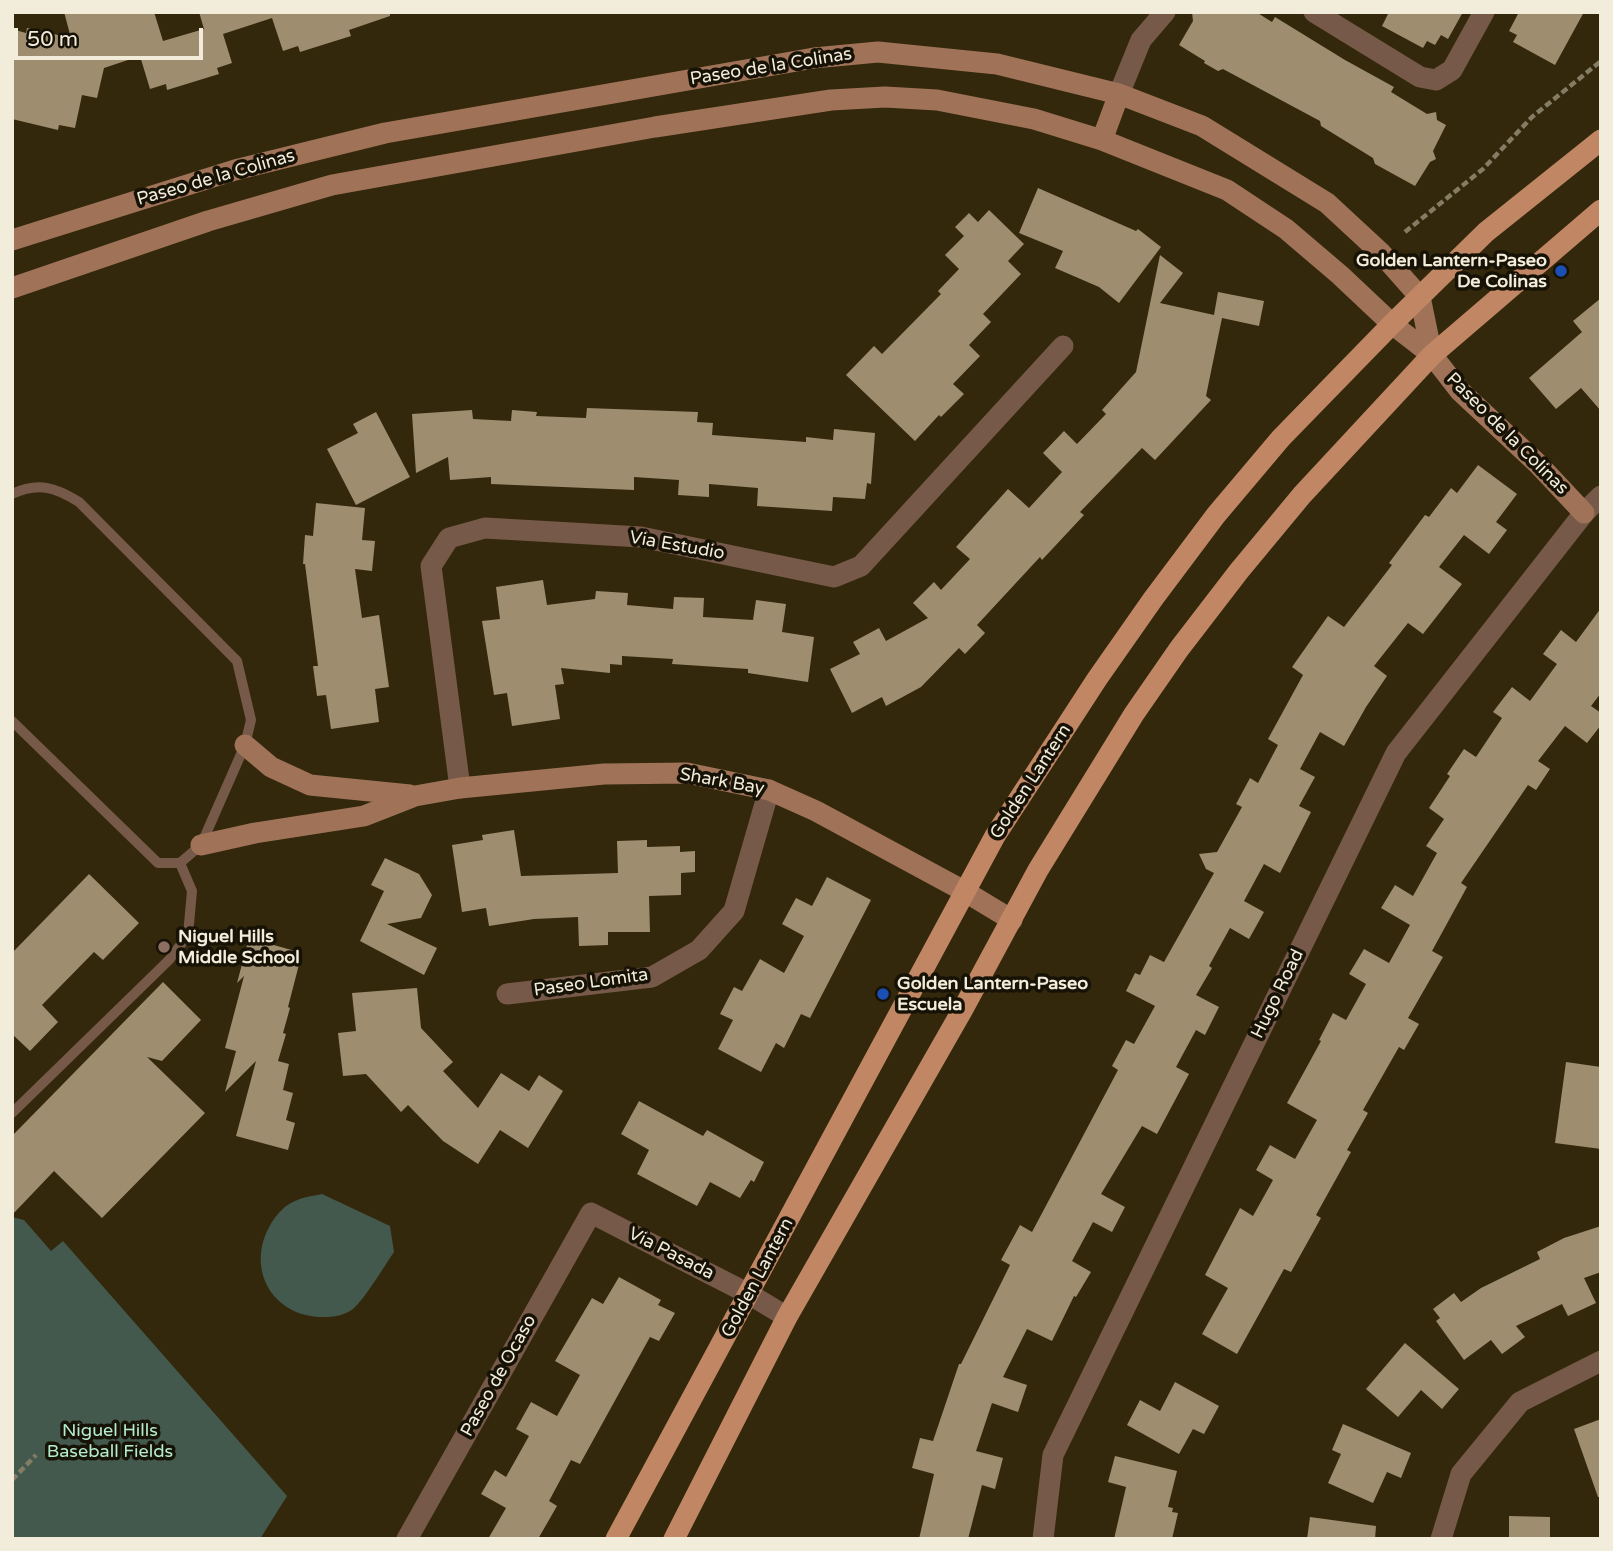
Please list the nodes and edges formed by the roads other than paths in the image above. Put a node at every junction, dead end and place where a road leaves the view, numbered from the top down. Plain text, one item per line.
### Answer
1 (1165, 12) edge
2 (1314, 12) edge
3 (1484, 12) edge
4 (1119, 94) junction
5 (1102, 140) junction
6 (1601, 140) edge
7 (1601, 210) edge
8 (12, 240) edge
9 (12, 288) edge
10 (1420, 297) junction
11 (1392, 324) junction
12 (1063, 346) dead end
13 (1432, 355) junction
14 (12, 494) edge
15 (1601, 496) edge
16 (1584, 513) junction
17 (12, 721) edge
18 (245, 745) junction
19 (460, 788) junction
20 (769, 790) junction
21 (415, 796) junction
22 (201, 845) junction
23 (180, 863) junction
24 (964, 891) junction
25 (1012, 920) junction
26 (507, 994) dead end
27 (12, 1113) edge
28 (591, 1213) joint
29 (749, 1294) junction
30 (788, 1317) junction
31 (1601, 1361) edge
32 (407, 1539) edge
33 (616, 1539) edge
34 (674, 1539) edge
35 (1043, 1539) edge
36 (1441, 1539) edge

1 - 4 street
2 - 3 street
4 - 5 main road
4 - 8 main road, Paseo de la Colinas
4 - 10 main road, Paseo de la Colinas
5 - 9 main road, Paseo de la Colinas
5 - 11 main road, Paseo de la Colinas
6 - 10 main road, Golden Lantern
7 - 13 main road
10 - 11 main road, Golden Lantern
10 - 13 main road, Paseo de la Colinas
11 - 13 main road, Paseo de la Colinas
11 - 24 main road, Golden Lantern
12 - 19 street, Via Estudio
13 - 16 main road, Paseo de la Colinas
13 - 25 main road
14 - 18 lane
15 - 16 street, Hugo Road
16 - 35 street, Hugo Road
17 - 23 lane
18 - 21 main road
18 - 22 lane
19 - 20 main road, Shark Bay
19 - 21 main road, Shark Bay
20 - 24 main road, Shark Bay
20 - 26 street, Paseo Lomita
21 - 22 main road
22 - 23 lane
23 - 27 lane
24 - 25 main road, Shark Bay
24 - 29 main road, Golden Lantern
25 - 30 main road
28 - 29 street, Via Pasada
28 - 32 street, Paseo de Ocaso
29 - 30 street, Via Pasada
29 - 33 main road, Golden Lantern
30 - 34 main road
31 - 36 street

